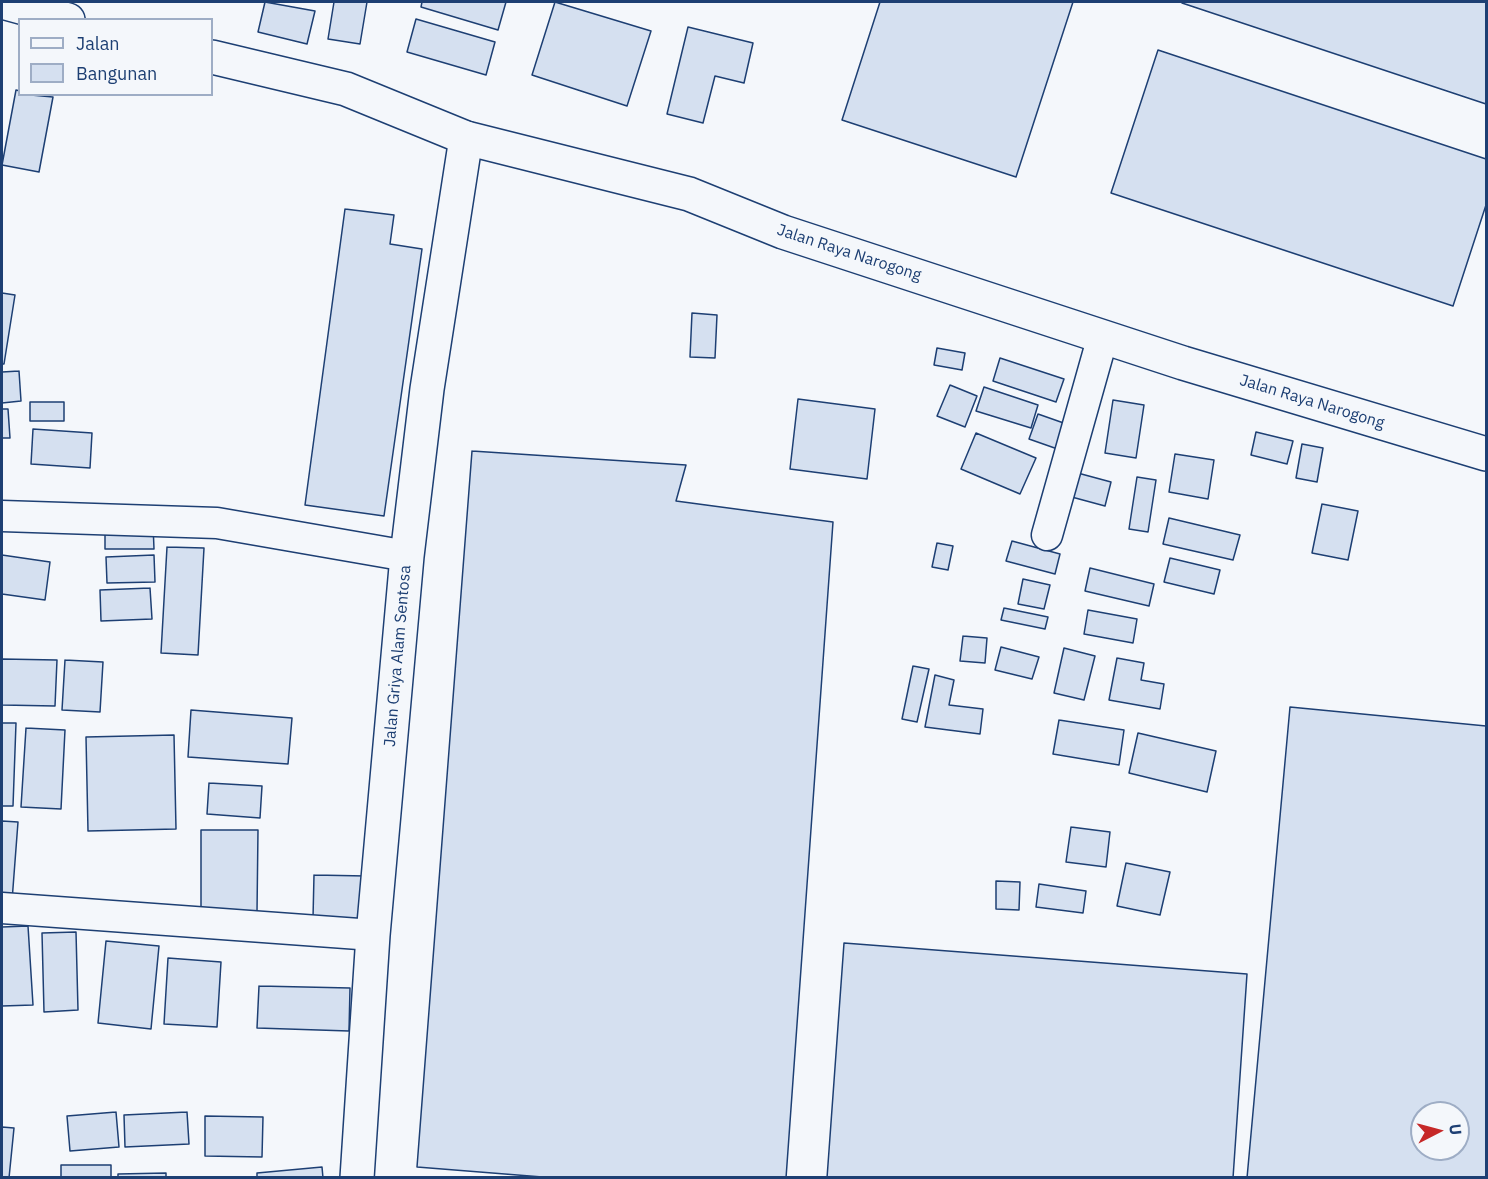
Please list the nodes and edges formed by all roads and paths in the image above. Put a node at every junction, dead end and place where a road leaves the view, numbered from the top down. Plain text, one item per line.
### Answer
1 (4, 2) edge
2 (61, 18) edge
3 (213, 57) edge
4 (466, 138) junction
5 (1102, 336) junction
6 (1486, 454) edge
7 (2, 516) edge
8 (1047, 535) dead end
9 (406, 556) junction
10 (2, 908) edge
11 (374, 934) junction
12 (357, 1178) edge

1 - 2 main road
3 - 4 main road, Jalan Raya Narogong
4 - 5 main road, Jalan Raya Narogong
4 - 9 main road, Jalan Griya Alam Sentosa
5 - 6 main road, Jalan Raya Narogong
5 - 8 street
7 - 9 street
9 - 11 main road, Jalan Griya Alam Sentosa
10 - 11 street
11 - 12 main road, Jalan Griya Alam Sentosa

